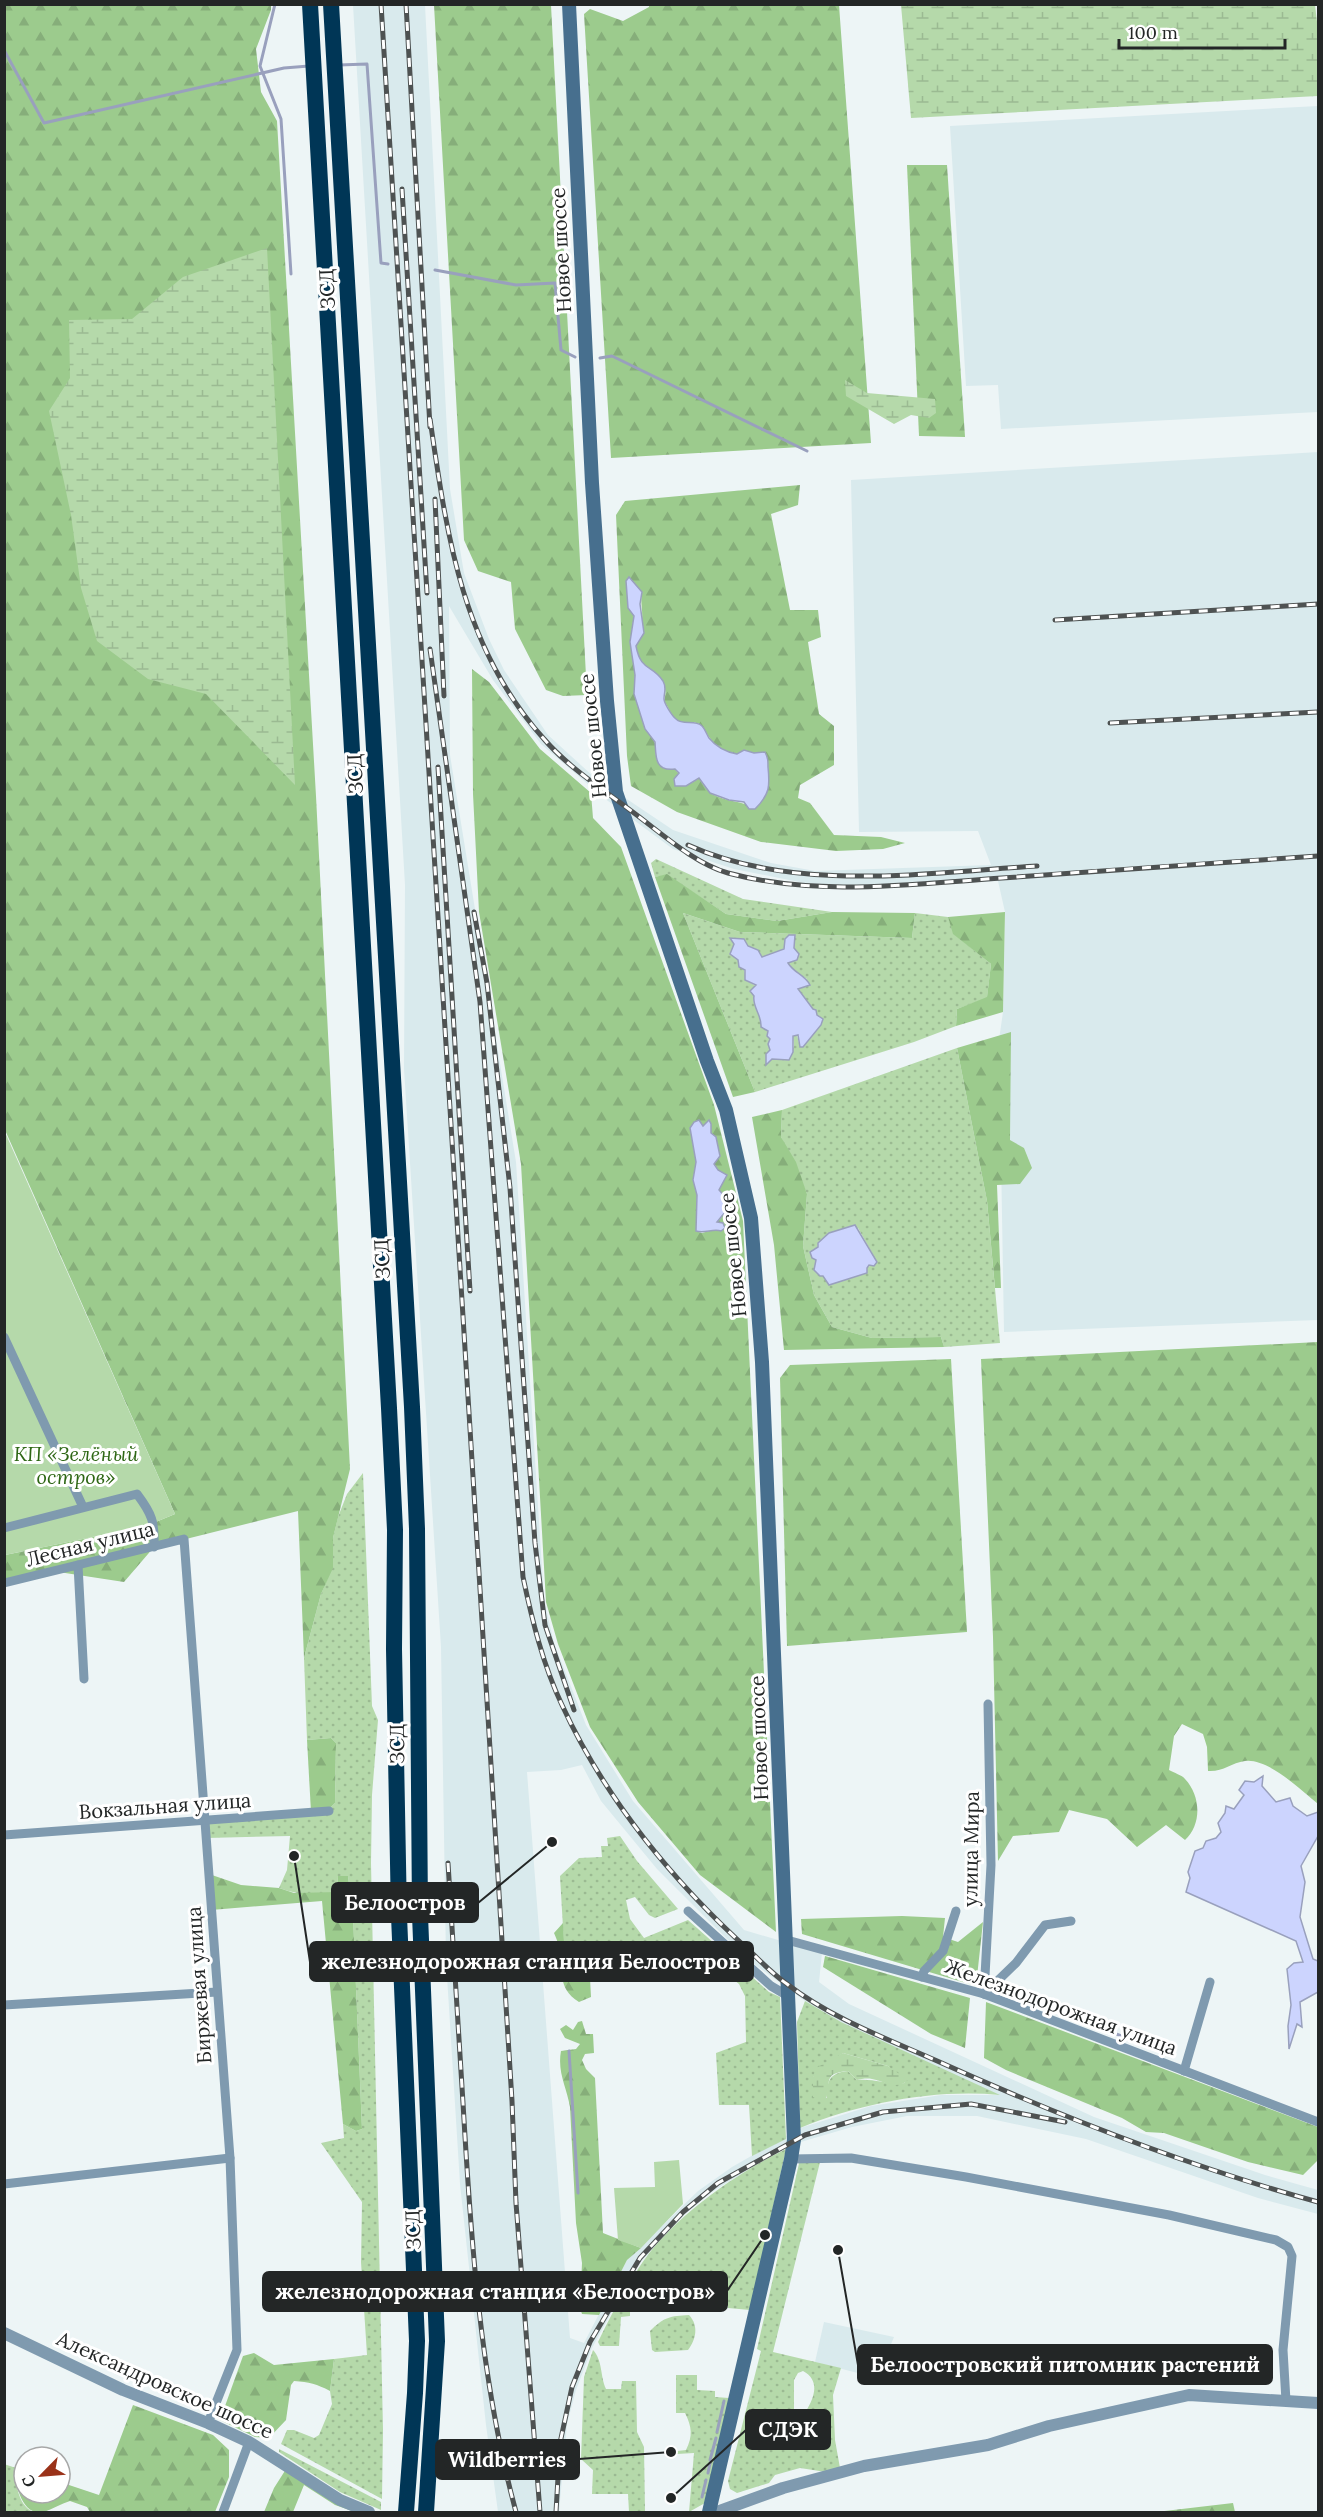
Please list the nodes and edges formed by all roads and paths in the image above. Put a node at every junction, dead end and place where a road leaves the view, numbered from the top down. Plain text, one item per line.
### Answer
1 (310, 4) edge
2 (332, 4) edge
3 (569, 4) edge
4 (4, 1337) edge
5 (83, 1507) junction
6 (4, 1528) edge
7 (184, 1539) joint
8 (154, 1546) junction
9 (78, 1565) junction
10 (4, 1583) edge
11 (84, 1679) dead end
12 (988, 1704) dead end
13 (329, 1811) dead end
14 (206, 1822) junction
15 (4, 1835) edge
16 (688, 1911) dead end
17 (956, 1911) dead end
18 (1071, 1921) dead end
19 (787, 1940) junction
20 (922, 1977) junction
21 (1210, 1982) dead end
22 (217, 1992) junction
23 (984, 1994) junction
24 (788, 1996) junction
25 (4, 2005) edge
26 (1184, 2071) junction
27 (1318, 2122) edge
28 (230, 2158) junction
29 (791, 2159) junction
30 (4, 2184) edge
31 (4, 2333) edge
32 (1286, 2401) junction
33 (1318, 2403) edge
34 (208, 2423) junction
35 (249, 2442) junction
36 (223, 2512) edge
37 (369, 2512) edge
38 (406, 2512) edge
39 (426, 2512) edge
40 (710, 2512) edge
41 (717, 2512) edge

1 - 38 highway, ЗСД
2 - 39 highway, ЗСД
3 - 19 main road, Новое шоссе
4 - 5 street
5 - 6 street
5 - 8 street
7 - 8 street, Лесная улица
7 - 14 street, Биржевая улица
8 - 9 street, Лесная улица
9 - 10 street, Лесная улица
9 - 11 street
12 - 23 street, улица Мира
13 - 14 street, Вокзальная улица
14 - 15 street, Вокзальная улица
14 - 22 street, Биржевая улица
16 - 24 street
17 - 20 street
18 - 23 street
19 - 20 street, Железнодорожная улица
19 - 24 main road, Новое шоссе
20 - 23 street, Железнодорожная улица
21 - 26 street
22 - 25 street
22 - 28 street, Биржевая улица
23 - 26 street, Железнодорожная улица
24 - 29 main road, Новое шоссе
26 - 27 street, Железнодорожная улица
28 - 30 street
28 - 34 street, Биржевая улица
29 - 32 street
29 - 40 main road, Новое шоссе
31 - 34 street, Александровское шоссе
32 - 33 street
32 - 41 street
34 - 35 street, Александровское шоссе
35 - 36 street
35 - 37 street, Александровское шоссе

